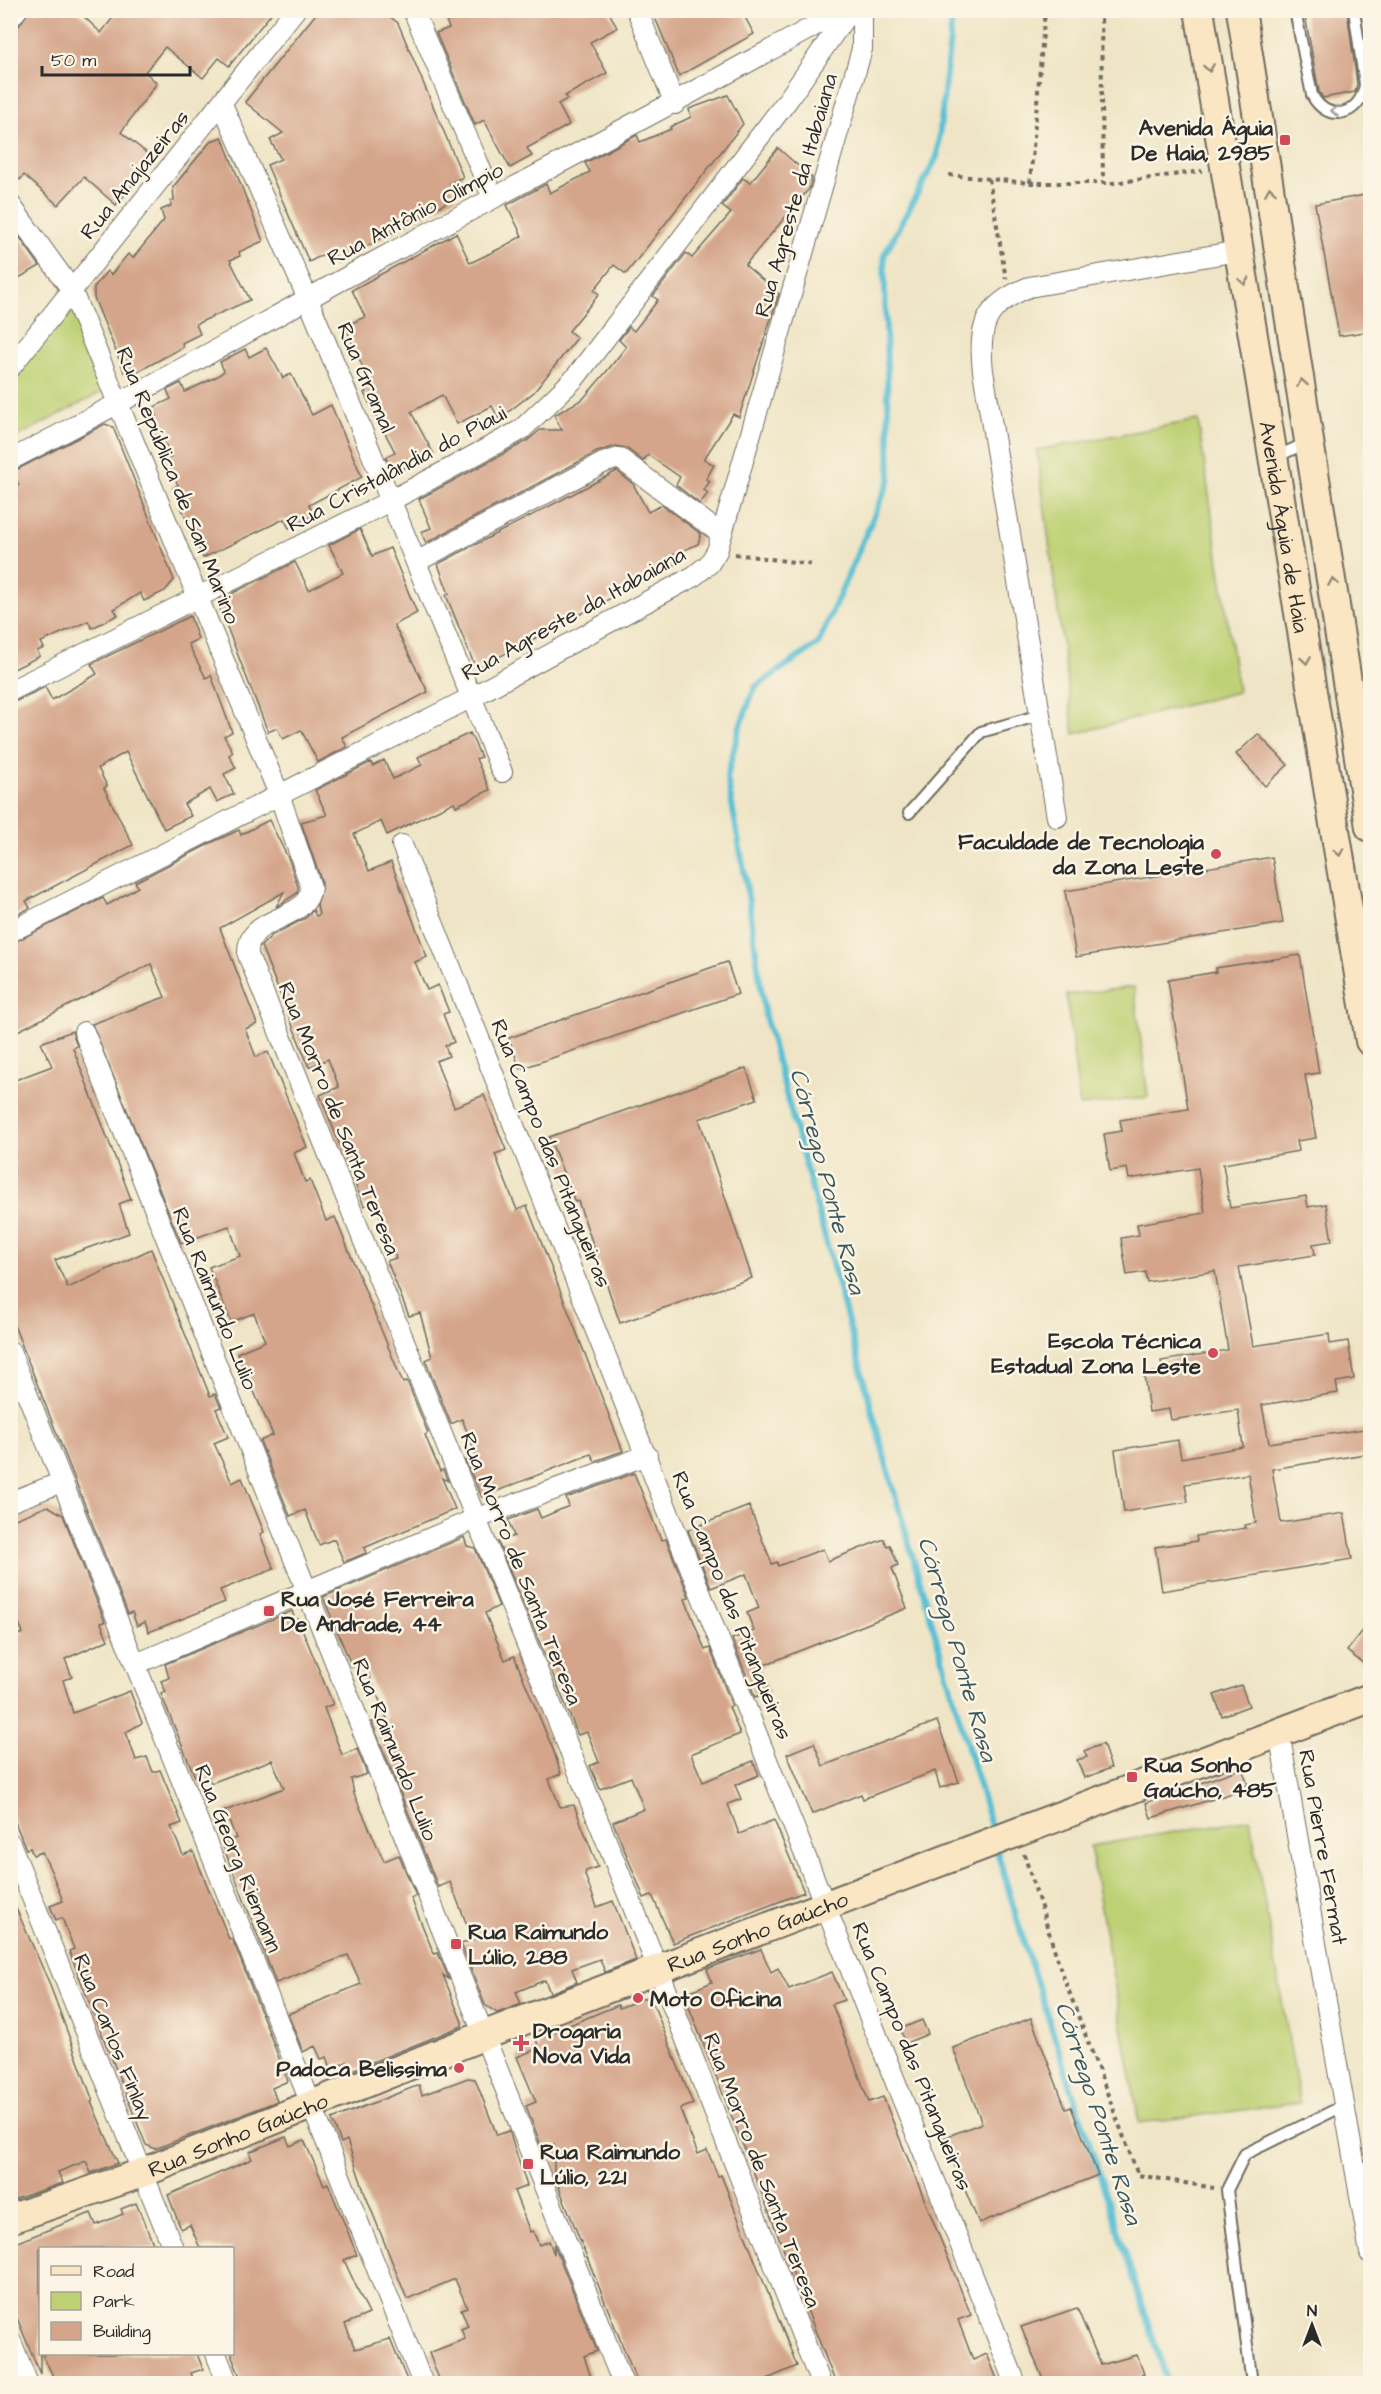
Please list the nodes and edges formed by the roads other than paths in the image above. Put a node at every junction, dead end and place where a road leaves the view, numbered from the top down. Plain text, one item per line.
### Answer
1 (17, 10) edge
2 (295, 10) edge
3 (413, 10) edge
4 (637, 10) edge
5 (843, 10) edge
6 (850, 10) edge
7 (862, 10) edge
8 (1199, 10) edge
9 (1241, 10) edge
10 (1295, 10) edge
11 (1354, 10) edge
12 (10, 18) edge
13 (222, 104) junction
14 (675, 104) junction
15 (493, 198) junction
16 (10, 204) edge
17 (1238, 251) junction
18 (71, 289) junction
19 (308, 298) junction
20 (10, 368) edge
21 (121, 404) junction
22 (1311, 441) junction
23 (1274, 457) junction
24 (10, 460) edge
25 (392, 500) junction
26 (719, 543) junction
27 (416, 562) junction
28 (199, 597) junction
29 (10, 692) edge
30 (472, 698) junction
31 (1040, 715) junction
32 (502, 772) dead end
33 (280, 797) junction
34 (909, 813) dead end
35 (1057, 817) dead end
36 (1371, 827) edge
37 (402, 845) dead end
38 (10, 932) edge
39 (84, 1032) dead end
40 (1371, 1041) edge
41 (10, 1351) edge
42 (647, 1455) junction
43 (62, 1482) junction
44 (10, 1502) edge
45 (476, 1519) junction
46 (306, 1589) junction
47 (135, 1664) junction
48 (1371, 1698) edge
49 (1280, 1732) junction
50 (10, 1843) edge
51 (826, 1904) junction
52 (659, 1971) junction
53 (485, 2035) junction
54 (313, 2105) junction
55 (1345, 2105) junction
56 (142, 2173) junction
57 (10, 2218) edge
58 (173, 2247) edge
59 (1371, 2253) edge
60 (10, 2339) edge
61 (216, 2355) edge
62 (28, 2384) edge
63 (228, 2384) edge
64 (423, 2384) edge
65 (623, 2384) edge
66 (821, 2384) edge
67 (1016, 2384) edge
68 (1252, 2384) edge

1 - 12 street
2 - 13 street, Rua Anajazeiras
3 - 15 street
4 - 14 street
5 - 14 street, Rua Antônio Olímpio
6 - 25 street, Rua Cristalândia do Piaui
7 - 26 street, Rua Agreste da Itabaiana
8 -> 17 main road, Avenida Águia de Haia
22 -> 9 main road, Avenida Águia de Haia
11 -> 10 lane
13 - 18 street, Rua Anajazeiras
13 - 19 street, Rua Gramal
14 - 15 street, Rua Antônio Olímpio
15 - 19 street, Rua Antônio Olímpio
16 - 18 street, Rua República de San Marino
17 -> 23 main road, Avenida Águia de Haia
17 - 31 street
18 - 20 street, Rua Anajazeiras
18 - 21 street, Rua República de San Marino
19 - 21 street, Rua Antônio Olímpio
19 - 25 street, Rua Gramal
21 - 24 street, Rua Antônio Olímpio
21 - 28 street, Rua República de San Marino
22 - 23 lane
36 -> 22 main road, Avenida Águia de Haia
23 -> 40 main road, Avenida Águia de Haia
25 - 27 street, Rua Gramal
25 - 28 street, Rua Cristalândia do Piaui
26 - 27 street
26 - 30 street, Rua Agreste da Itabaiana
27 - 30 street, Rua Gramal
28 - 29 street, Rua Cristalândia do Piaui
28 - 33 street, Rua República de San Marino
30 - 32 street, Rua Gramal
30 - 33 street, Rua Agreste da Itabaiana
31 - 34 lane
31 - 35 street
33 - 38 street, Rua Agreste da Itabaiana
33 - 45 street, Rua Morro de Santa Teresa
37 - 42 street, Rua Campo das Pitangueiras
39 - 46 street, Rua Raimundo Lulio
41 - 43 street, Rua Georg Riemann
42 - 45 street
42 - 51 street, Rua Campo das Pitangueiras
43 - 44 street
43 - 47 street, Rua Georg Riemann
45 - 46 street
45 - 52 street, Rua Morro de Santa Teresa
46 - 47 street
46 - 53 street, Rua Raimundo Lulio
47 - 54 street, Rua Georg Riemann
48 - 49 main road, Rua Sonho Gaúcho
49 - 51 main road, Rua Sonho Gaúcho
49 - 55 street, Rua Pierre Fermat
50 - 56 street, Rua Carlos Finlay
51 - 52 main road, Rua Sonho Gaúcho
51 - 67 street, Rua Campo das Pitangueiras
52 - 53 main road, Rua Sonho Gaúcho
52 - 66 street, Rua Morro de Santa Teresa
53 - 54 main road, Rua Sonho Gaúcho
53 - 65 street, Rua Raimundo Lulio
54 - 56 main road, Rua Sonho Gaúcho
54 - 64 street, Rua Georg Riemann
55 - 59 street, Rua Pierre Fermat
55 - 68 lane
56 - 57 main road, Rua Sonho Gaúcho
56 - 58 street, Rua Carlos Finlay
60 - 62 street
61 - 63 street

